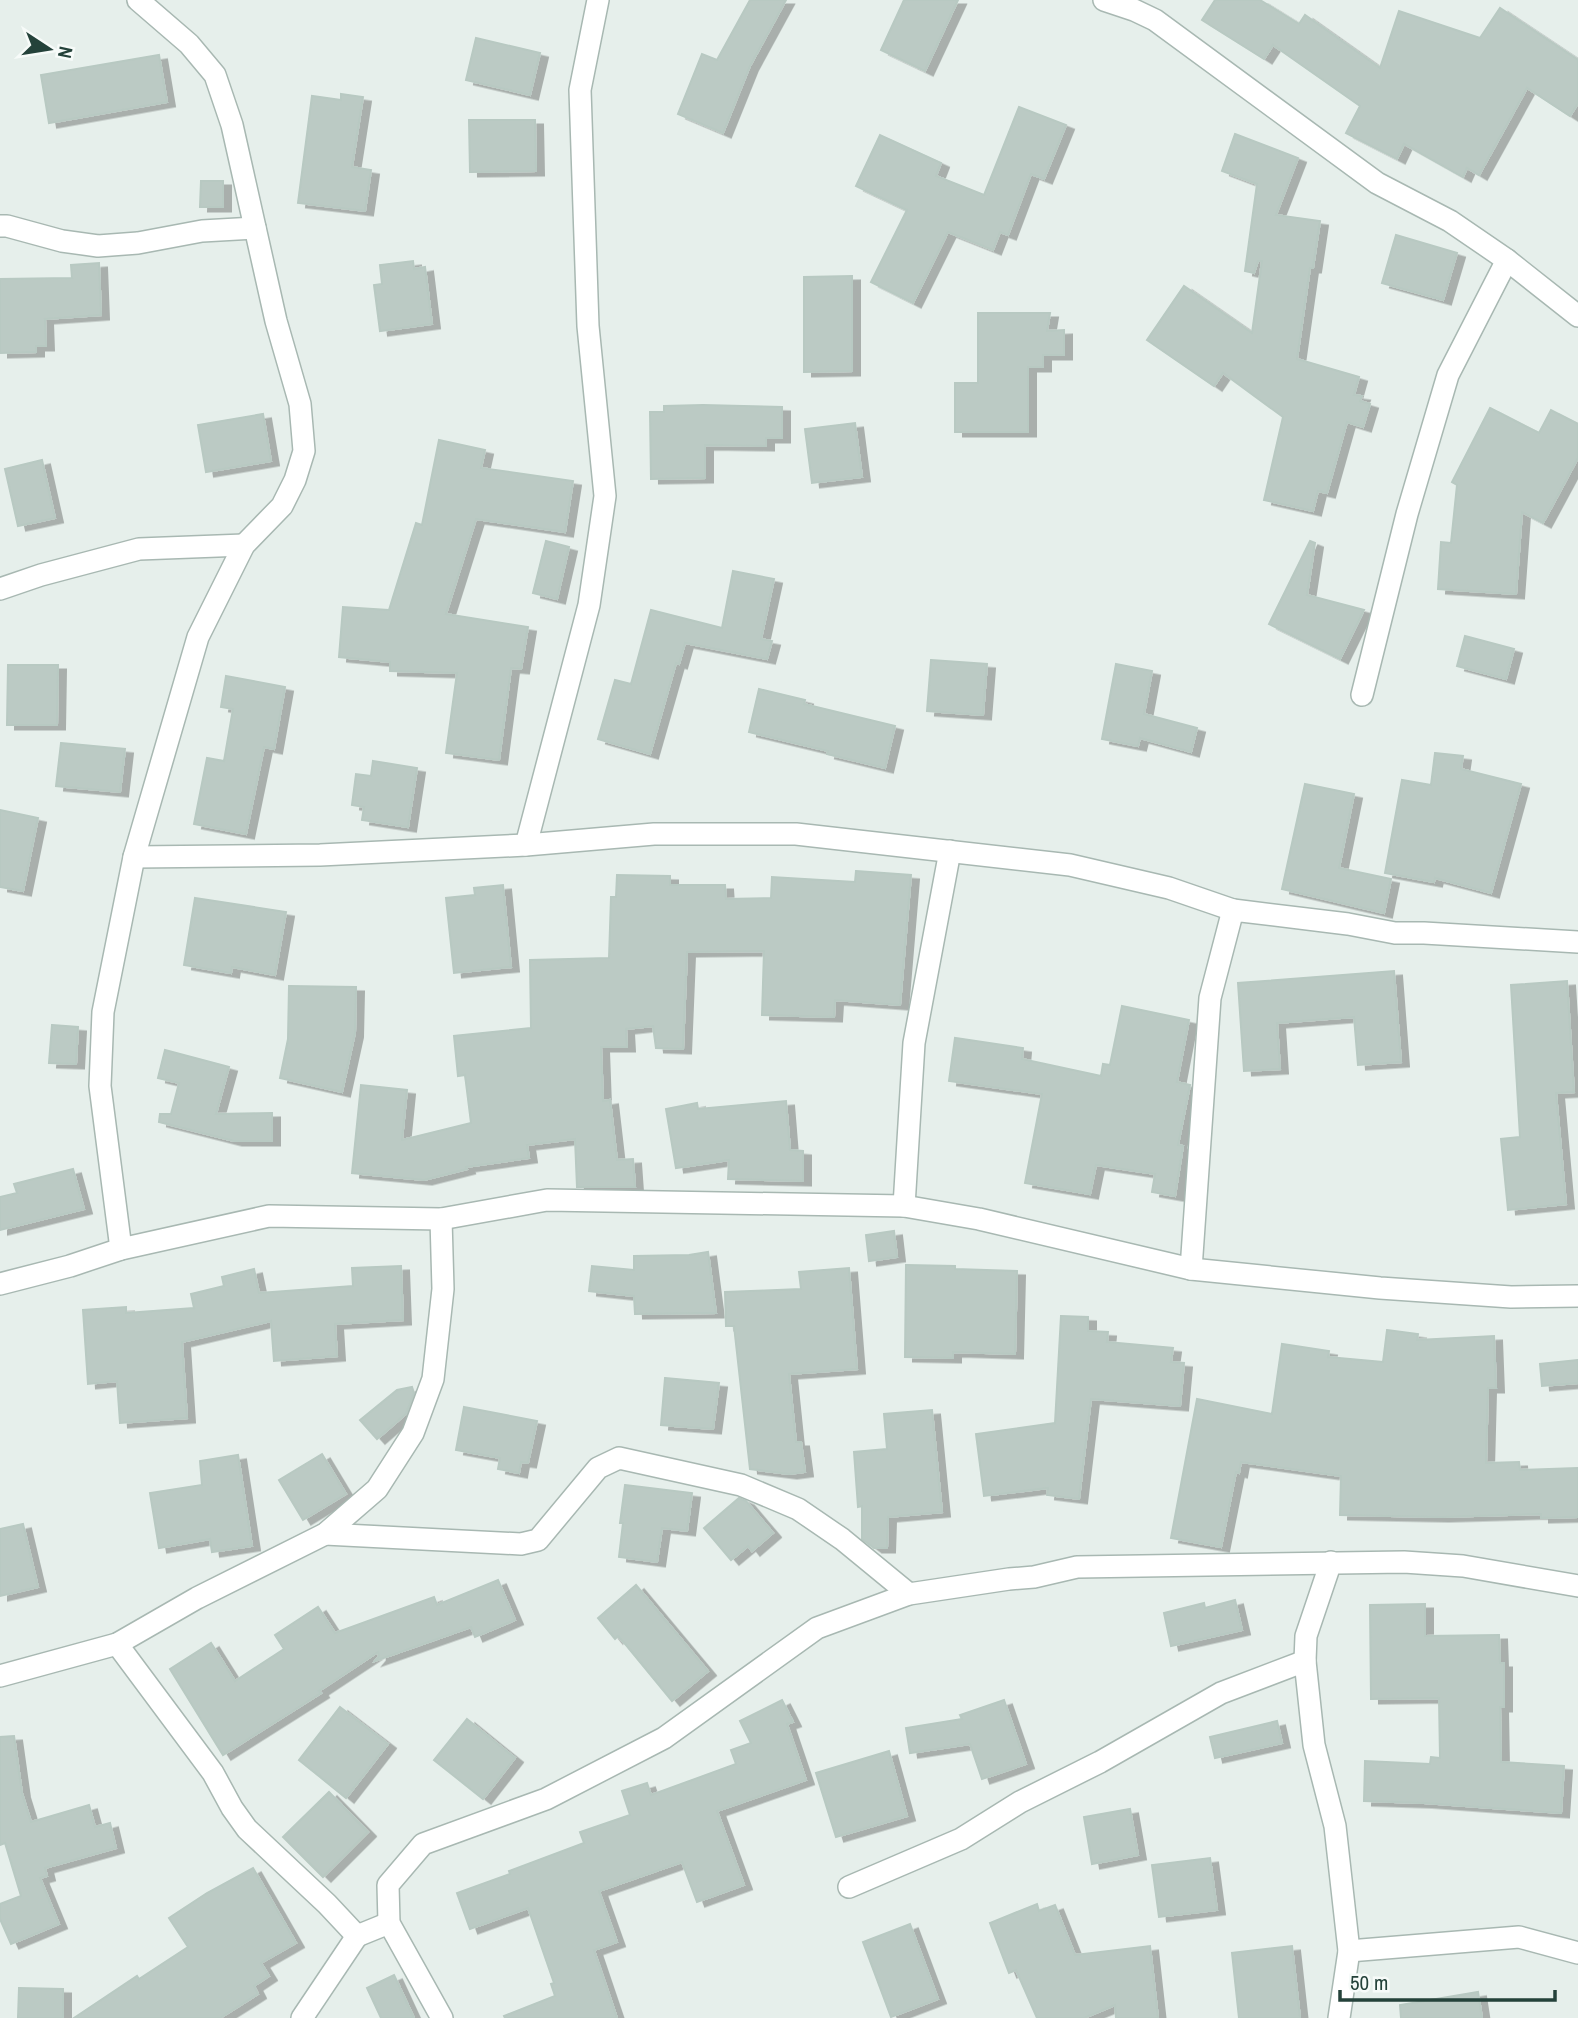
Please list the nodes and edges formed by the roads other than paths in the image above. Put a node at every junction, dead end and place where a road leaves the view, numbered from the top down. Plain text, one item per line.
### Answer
1 (138, 0) edge
2 (598, 0) edge
3 (1104, 0) edge
4 (0, 226) edge
5 (255, 228) junction
6 (1507, 260) junction
7 (1578, 316) edge
8 (244, 545) junction
9 (0, 589) edge
10 (1362, 695) dead end
11 (526, 845) junction
12 (950, 851) junction
13 (134, 857) junction
14 (1233, 910) junction
15 (1578, 942) edge
16 (904, 1206) junction
17 (441, 1219) junction
18 (121, 1249) junction
19 (1191, 1269) junction
20 (0, 1284) edge
21 (1578, 1296) edge
22 (326, 1534) junction
23 (1331, 1562) junction
24 (1578, 1586) edge
25 (909, 1594) junction
26 (117, 1644) junction
27 (1305, 1661) junction
28 (0, 1676) edge
29 (849, 1887) dead end
30 (389, 1923) junction
31 (358, 1936) junction
32 (1349, 1951) junction
33 (1578, 1953) edge
34 (302, 2018) edge
35 (442, 2018) edge
36 (1339, 2018) edge

1 - 5 street
2 - 11 street
3 - 6 street
4 - 5 street
5 - 8 street
6 - 7 street
6 - 10 street
8 - 9 street
8 - 13 street
11 - 12 street
11 - 13 street
12 - 14 street
12 - 16 street
13 - 18 street
14 - 15 street
14 - 19 street
16 - 17 street
16 - 19 street
17 - 18 street
17 - 22 street
18 - 20 street
19 - 21 street
22 - 25 street
22 - 26 street
23 - 24 street
23 - 25 street
23 - 27 street
25 - 30 street
26 - 28 street
26 - 31 street
27 - 29 street
27 - 32 street
30 - 31 street
30 - 35 street
31 - 34 street
32 - 33 street
32 - 36 street

